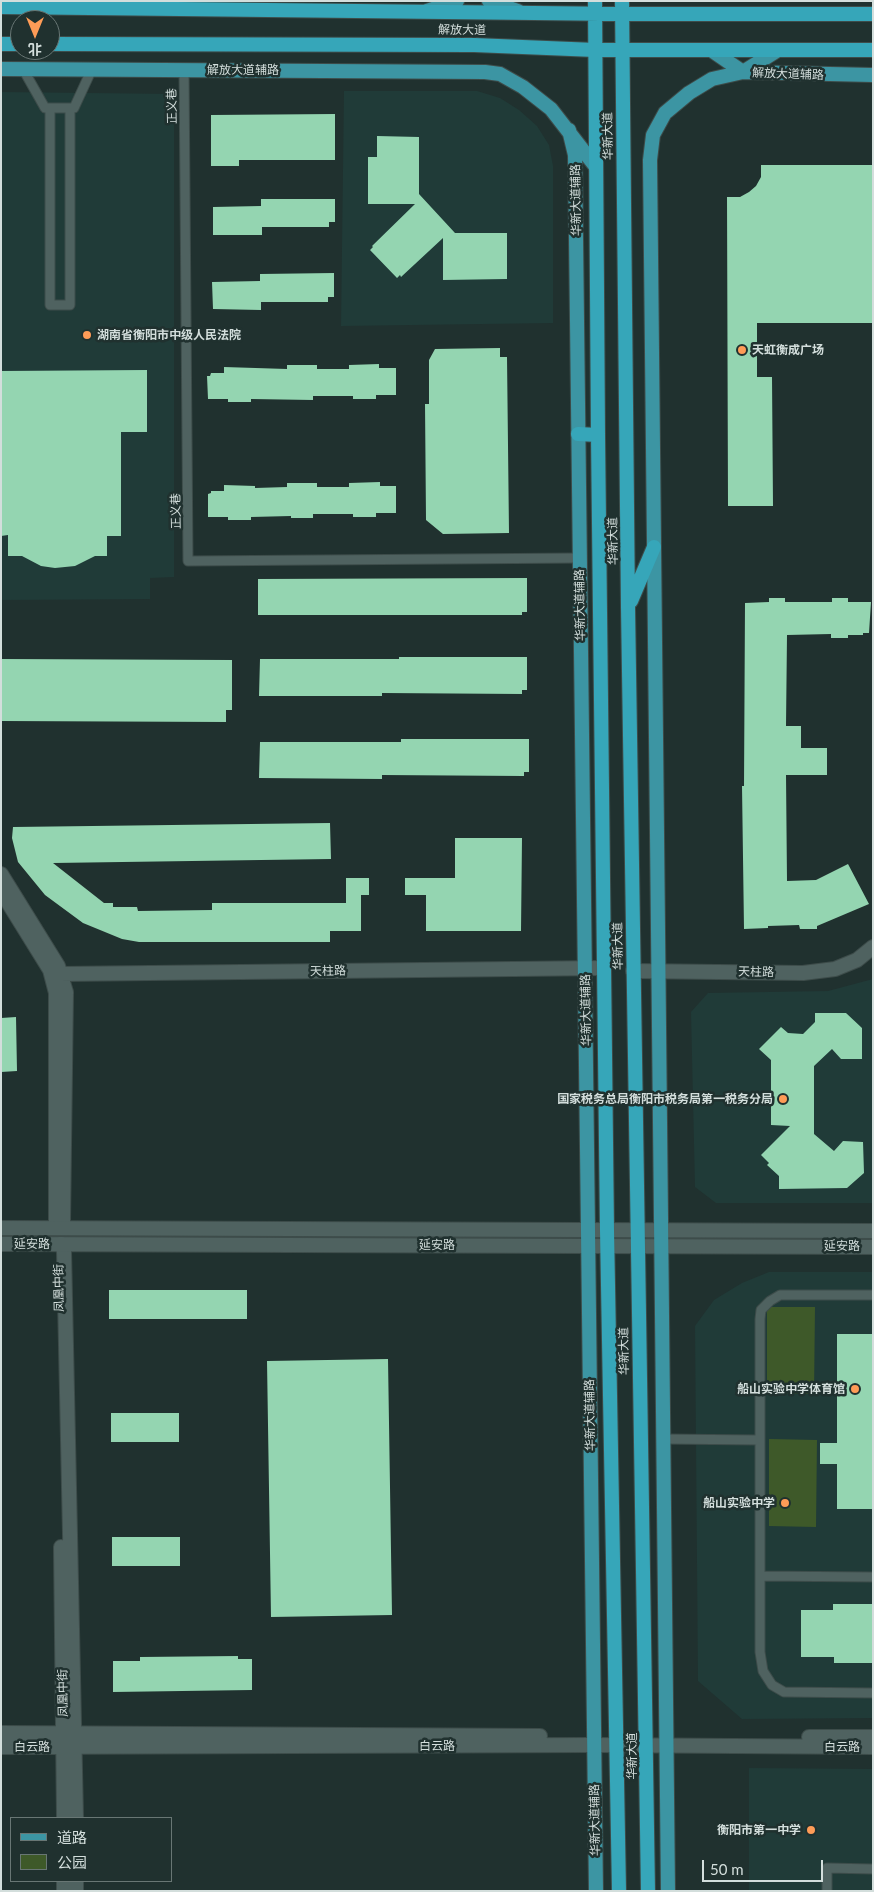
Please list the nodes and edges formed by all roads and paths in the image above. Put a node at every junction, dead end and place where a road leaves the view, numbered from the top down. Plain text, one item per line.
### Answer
1 (456, 1) edge
2 (489, 1) edge
3 (1, 7) edge
4 (595, 7) edge
5 (622, 7) edge
6 (427, 11) junction
7 (519, 12) junction
8 (873, 14) edge
9 (60, 44) edge
10 (595, 50) junction
11 (622, 50) junction
12 (711, 50) junction
13 (778, 50) junction
14 (873, 50) edge
15 (1, 68) edge
16 (23, 69) junction
17 (92, 69) junction
18 (184, 70) junction
19 (743, 72) junction
20 (873, 75) edge
21 (50, 108) junction
22 (70, 108) junction
23 (569, 130) junction
24 (596, 167) junction
25 (578, 434) junction
26 (598, 435) junction
27 (654, 547) junction
28 (580, 558) junction
29 (628, 607) junction
30 (1, 874) edge
31 (1, 891) edge
32 (873, 947) edge
33 (585, 968) junction
34 (604, 968) junction
35 (633, 971) junction
36 (658, 971) junction
37 (56, 975) junction
38 (1, 1228) edge
39 (60, 1228) junction
40 (588, 1230) junction
41 (607, 1230) junction
42 (637, 1230) junction
43 (661, 1230) junction
44 (873, 1231) edge
45 (1, 1244) edge
46 (61, 1244) junction
47 (588, 1246) junction
48 (608, 1246) junction
49 (638, 1246) junction
50 (661, 1246) junction
51 (873, 1246) edge
52 (873, 1295) edge
53 (663, 1440) junction
54 (760, 1440) junction
55 (760, 1576) junction
56 (873, 1577) edge
57 (873, 1693) edge
58 (1, 1733) edge
59 (69, 1733) junction
60 (873, 1737) edge
61 (594, 1740) junction
62 (617, 1740) junction
63 (647, 1741) junction
64 (667, 1741) junction
65 (1, 1747) edge
66 (69, 1747) junction
67 (873, 1747) edge
68 (64, 1817) edge
69 (76, 1817) edge
70 (873, 1869) edge
71 (596, 1891) edge
72 (619, 1891) edge
73 (648, 1891) edge
74 (668, 1891) edge
75 (827, 1891) edge

1 - 6 main road
2 - 7 main road
3 - 6 highway, 解放大道
4 - 5 highway, 解放大道
4 - 7 highway, 解放大道
4 - 10 highway, 华新大道
5 - 8 highway, 解放大道
5 - 11 highway, 华新大道
6 - 7 highway, 解放大道
9 - 10 highway, 解放大道
10 - 11 highway, 解放大道
10 - 24 highway, 华新大道
11 - 12 highway, 解放大道
11 - 29 highway, 华新大道
12 - 13 highway, 解放大道
12 - 19 main road, 解放大道辅路
13 - 14 highway, 解放大道
13 - 19 main road
15 - 16 main road, 解放大道辅路
16 - 17 main road, 解放大道辅路
16 - 21 lane
17 - 18 main road, 解放大道辅路
17 - 22 lane
18 - 23 main road, 解放大道辅路
18 - 28 lane, 正义巷
19 - 20 main road, 解放大道辅路
19 - 27 main road
21 - 22 lane
21 - 22 lane
23 - 24 main road, 解放大道辅路
23 - 25 main road, 华新大道辅路
24 - 26 highway, 华新大道
25 - 26 highway
25 - 28 main road, 华新大道辅路
26 - 34 highway, 华新大道
27 - 29 highway
27 - 36 main road
28 - 33 main road, 华新大道辅路
29 - 35 highway, 华新大道
30 - 37 street
31 - 37 street
32 - 36 street, 天柱路
33 - 34 street, 天柱路
33 - 37 street, 天柱路
33 - 40 main road, 华新大道辅路
34 - 41 highway, 华新大道
35 - 36 street, 天柱路
35 - 42 highway, 华新大道
36 - 43 main road
37 - 39 street
38 - 39 street, 延安路
39 - 40 street, 延安路
40 - 41 street, 延安路
40 - 47 main road, 华新大道辅路
41 - 42 street, 延安路
41 - 48 highway, 华新大道
42 - 43 street, 延安路
42 - 49 highway, 华新大道
43 - 44 street, 延安路
43 - 50 main road
45 - 46 street, 延安路
46 - 47 street, 延安路
46 - 59 street, 凤凰中街
47 - 48 street, 延安路
47 - 61 main road, 华新大道辅路
48 - 49 street, 延安路
48 - 62 highway, 华新大道
49 - 50 street, 延安路
49 - 63 highway, 华新大道
50 - 51 street, 延安路
50 - 53 main road
52 - 54 lane
53 - 54 lane
53 - 64 main road
54 - 55 lane
55 - 56 lane
55 - 57 lane
58 - 59 street, 白云路
59 - 61 street, 白云路
59 - 66 street, 凤凰中街
60 - 64 street, 白云路
61 - 62 street, 白云路
61 - 66 street, 白云路
61 - 71 main road, 华新大道辅路
62 - 63 street, 白云路
62 - 72 highway, 华新大道
63 - 64 street, 白云路
63 - 73 highway, 华新大道
64 - 67 street, 白云路
64 - 74 main road
65 - 66 street, 白云路
66 - 68 street, 凤凰中街
66 - 69 street, 凤凰中街
70 - 75 lane

